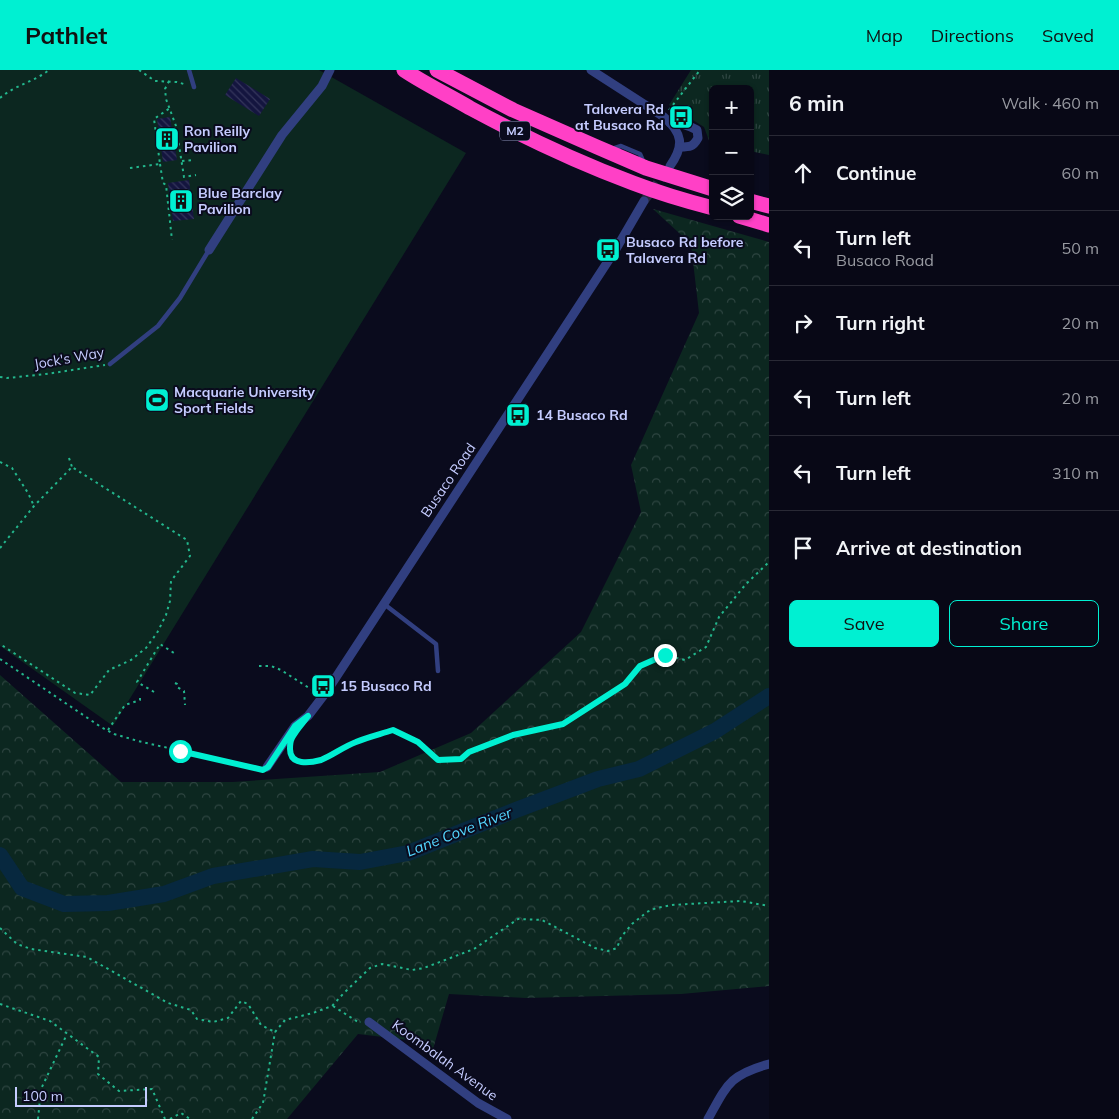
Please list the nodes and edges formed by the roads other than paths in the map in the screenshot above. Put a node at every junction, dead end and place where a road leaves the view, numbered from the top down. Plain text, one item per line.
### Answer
1 (189, 70) edge
2 (329, 70) edge
3 (404, 70) edge
4 (437, 70) edge
5 (591, 70) edge
6 (194, 87) road end
7 (667, 120) junction
8 (680, 147) junction
9 (671, 171) junction
10 (709, 187) edge
11 (644, 201) tunnel mouth
12 (754, 202) edge
13 (769, 206) edge
14 (709, 207) edge
15 (754, 220) edge
16 (769, 224) edge
17 (209, 250) joint
18 (110, 364) road end
19 (384, 604) junction
20 (438, 671) dead end
21 (268, 767) road end
22 (369, 1022) road end
23 (769, 1064) edge
24 (507, 1119) edge
25 (708, 1119) edge

1 - 6 lane
2 - 17 street
3 - 14 highway, M2
4 - 9 highway, M2
5 - 7 street
7 - 8 street
7 - 8 street
8 - 9 street
9 - 10 highway, M2
11 - 19 street, Busaco Road
12 - 13 highway
15 - 16 highway
17 - 18 lane, Jock's Way
19 - 20 lane
19 - 21 street, Busaco Road
22 - 24 street, Koombalah Avenue
23 - 25 street

